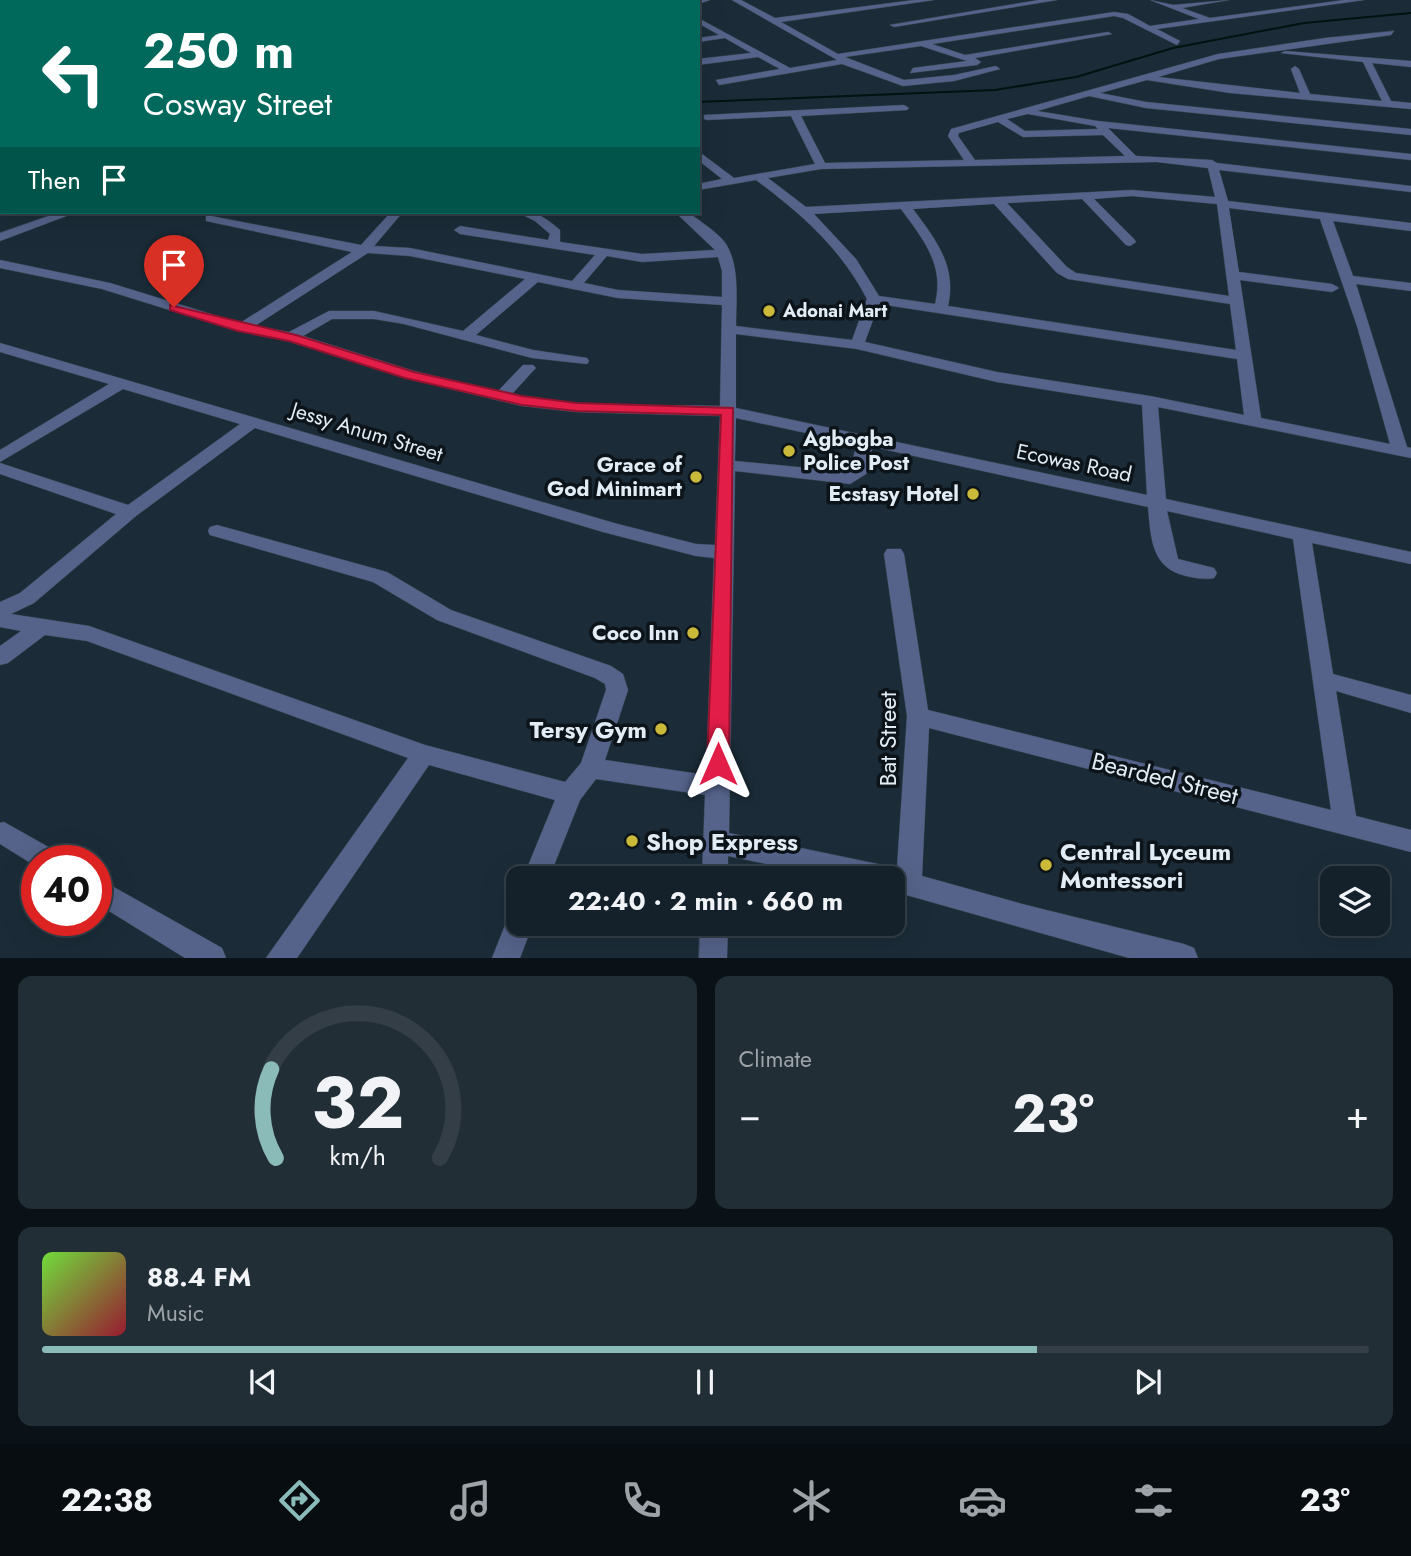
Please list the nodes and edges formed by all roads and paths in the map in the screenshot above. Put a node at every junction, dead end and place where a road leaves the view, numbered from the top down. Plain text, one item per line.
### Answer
1 (736, 0) edge
2 (930, 0) edge
3 (1053, 0) edge
4 (1154, 0) edge
5 (1217, 0) edge
6 (1225, 0) edge
7 (1360, 0) edge
8 (820, 4) dead end
9 (1104, 5) dead end
10 (1173, 6) junction
11 (854, 10) junction
12 (837, 12) junction
13 (1114, 14) junction
14 (872, 18) dead end
15 (700, 21) edge
16 (773, 21) junction
17 (1212, 21) junction
18 (1150, 29) junction
19 (1391, 33) dead end
20 (1108, 34) dead end
21 (726, 36) junction
22 (1357, 36) junction
23 (700, 40) edge
24 (929, 40) junction
25 (916, 42) junction
26 (1177, 43) dead end
27 (1269, 51) junction
28 (759, 54) junction
29 (965, 57) junction
30 (1366, 60) junction
31 (1377, 61) junction
32 (700, 62) edge
33 (839, 62) junction
34 (977, 62) junction
35 (1411, 64) edge
36 (1295, 69) dead end
37 (790, 71) junction
38 (886, 75) junction
39 (1145, 78) junction
40 (719, 82) dead end
41 (1088, 94) junction
42 (1306, 97) junction
43 (1388, 104) junction
44 (1411, 106) edge
45 (904, 108) dead end
46 (794, 112) junction
47 (1025, 112) junction
48 (707, 117) dead end
49 (999, 118) junction
50 (1102, 128) junction
51 (1411, 131) edge
52 (700, 156) edge
53 (1411, 157) edge
54 (1133, 159) junction
55 (972, 163) junction
56 (1212, 163) junction
57 (821, 166) junction
58 (759, 177) junction
59 (731, 181) junction
60 (700, 187) edge
61 (1411, 189) edge
62 (1085, 196) junction
63 (998, 201) junction
64 (1222, 202) junction
65 (904, 205) junction
66 (805, 211) junction
67 (65, 214) edge
68 (395, 214) edge
69 (527, 214) edge
70 (684, 214) edge
71 (1325, 216) junction
72 (210, 218) dead end
73 (1411, 227) edge
74 (460, 230) dead end
75 (0, 237) edge
76 (1130, 242) dead end
77 (553, 243) junction
78 (467, 246) junction
79 (364, 250) junction
80 (605, 251) junction
81 (724, 253) junction
82 (0, 264) edge
83 (1232, 275) junction
84 (535, 278) junction
85 (1347, 279) junction
86 (574, 286) junction
87 (1411, 287) edge
88 (1332, 288) dead end
89 (874, 299) junction
90 (728, 301) junction
91 (1235, 301) junction
92 (941, 308) junction
93 (242, 328) junction
94 (728, 330) junction
95 (467, 335) junction
96 (291, 337) junction
97 (857, 345) junction
98 (0, 347) edge
99 (1244, 356) junction
100 (582, 361) dead end
101 (527, 368) dead end
102 (123, 382) junction
103 (502, 396) junction
104 (1150, 401) junction
105 (728, 411) junction
106 (1253, 420) junction
107 (254, 421) junction
108 (866, 441) junction
109 (1406, 452) edge
110 (0, 457) edge
111 (727, 465) junction
112 (0, 468) edge
113 (1158, 505) junction
114 (130, 512) junction
115 (217, 531) dead end
116 (1302, 536) junction
117 (723, 552) junction
118 (894, 554) dead end
119 (1411, 558) edge
120 (1207, 573) dead end
121 (27, 598) junction
122 (0, 611) edge
123 (10, 622) edge
124 (44, 625) junction
125 (0, 657) edge
126 (1322, 679) junction
127 (1411, 704) edge
128 (918, 716) junction
129 (424, 754) junction
130 (591, 768) junction
131 (718, 787) junction
132 (569, 794) junction
133 (1345, 824) junction
134 (4, 833) dead end
135 (1411, 841) edge
136 (716, 842) junction
137 (24, 845) edge
138 (542, 866) edge
139 (715, 866) edge
140 (836, 866) edge
141 (898, 866) edge
142 (905, 883) edge
143 (112, 898) edge
144 (514, 936) edge
145 (714, 936) edge
146 (212, 957) edge
147 (280, 957) edge
148 (506, 957) edge
149 (713, 957) edge
150 (1185, 957) edge

1 - 16 street
2 - 11 street
3 - 24 street
4 - 10 street
5 - 6 street
5 - 10 street
7 - 17 street
8 - 12 street
9 - 13 street
10 - 17 street
11 - 12 street
11 - 14 street
12 - 16 street
13 - 18 street
13 - 24 street
15 - 21 street
16 - 33 street
17 - 18 street
18 - 26 street
19 - 22 street
20 - 29 street
21 - 23 street
21 - 28 street
22 - 27 street
22 - 31 street
24 - 25 street
25 - 29 street
25 - 33 street
27 - 30 street
27 - 39 street
28 - 32 street
28 - 37 street
29 - 34 street
30 - 31 street
30 - 43 street
31 - 35 street
33 - 37 street
33 - 38 street
34 - 38 street
34 - 38 street
36 - 42 street
37 - 40 street
39 - 41 street
39 - 42 street
41 - 47 street
41 - 51 street
42 - 43 street
43 - 44 street
45 - 46 street
46 - 48 street
46 - 57 street
47 - 49 street
47 - 50 street
49 - 50 street
49 - 55 street
50 - 53 street
50 - 54 street
52 - 59 street
54 - 55 street
54 - 56 street
55 - 57 street
56 - 61 street
56 - 64 street
57 - 58 street
58 - 59 street
58 - 66 street
59 - 60 street
62 - 63 street
62 - 64 street
62 - 76 street
63 - 65 street
63 - 91 street
64 - 71 street
64 - 83 street
65 - 66 street
65 - 92 street
66 - 89 street
67 - 75 street
68 - 79 street
69 - 77 street
70 - 81 street
71 - 73 street
71 - 85 street
72 - 79 street
74 - 78 street
77 - 78 street
77 - 80 street
78 - 79 street
78 - 84 street
79 - 93 street
80 - 81 street
80 - 86 street
81 - 90 street
82 - 93 street, Ecowas Road
83 - 88 street
83 - 91 street
84 - 86 street
84 - 95 street
85 - 87 street
85 - 109 street
86 - 90 street
89 - 92 street
89 - 97 street
90 - 94 street
91 - 99 street
92 - 99 street
93 - 96 street, Ecowas Road
94 - 97 street
94 - 105 street
95 - 96 street
95 - 100 street
96 - 103 street, Ecowas Road
97 - 104 street
98 - 102 street, Jessy Anum Street
99 - 106 street
101 - 103 street
102 - 107 street, Jessy Anum Street
102 - 110 street
103 - 105 street, Ecowas Road
104 - 106 street
104 - 113 street
105 - 108 street, Ecowas Road
105 - 111 street
106 - 109 street
107 - 114 street
107 - 117 street, Jessy Anum Street
108 - 111 street
108 - 113 street, Ecowas Road
111 - 117 street
112 - 114 street
113 - 116 street, Ecowas Road
113 - 120 street
114 - 121 street
115 - 130 street
116 - 119 street, Ecowas Road
116 - 126 street
117 - 131 street
118 - 128 street, Bat Street
121 - 122 street
121 - 123 street
123 - 124 street
124 - 125 street
124 - 129 street
126 - 127 street
126 - 133 street
128 - 133 street, Bearded Street
128 - 141 street, Bat Street
129 - 132 street
129 - 147 street
130 - 131 street
130 - 132 street
131 - 136 street
132 - 138 street
133 - 135 street, Bearded Street
134 - 137 street
136 - 139 street
136 - 140 street
142 - 150 street
143 - 146 street
144 - 148 street
145 - 149 street

